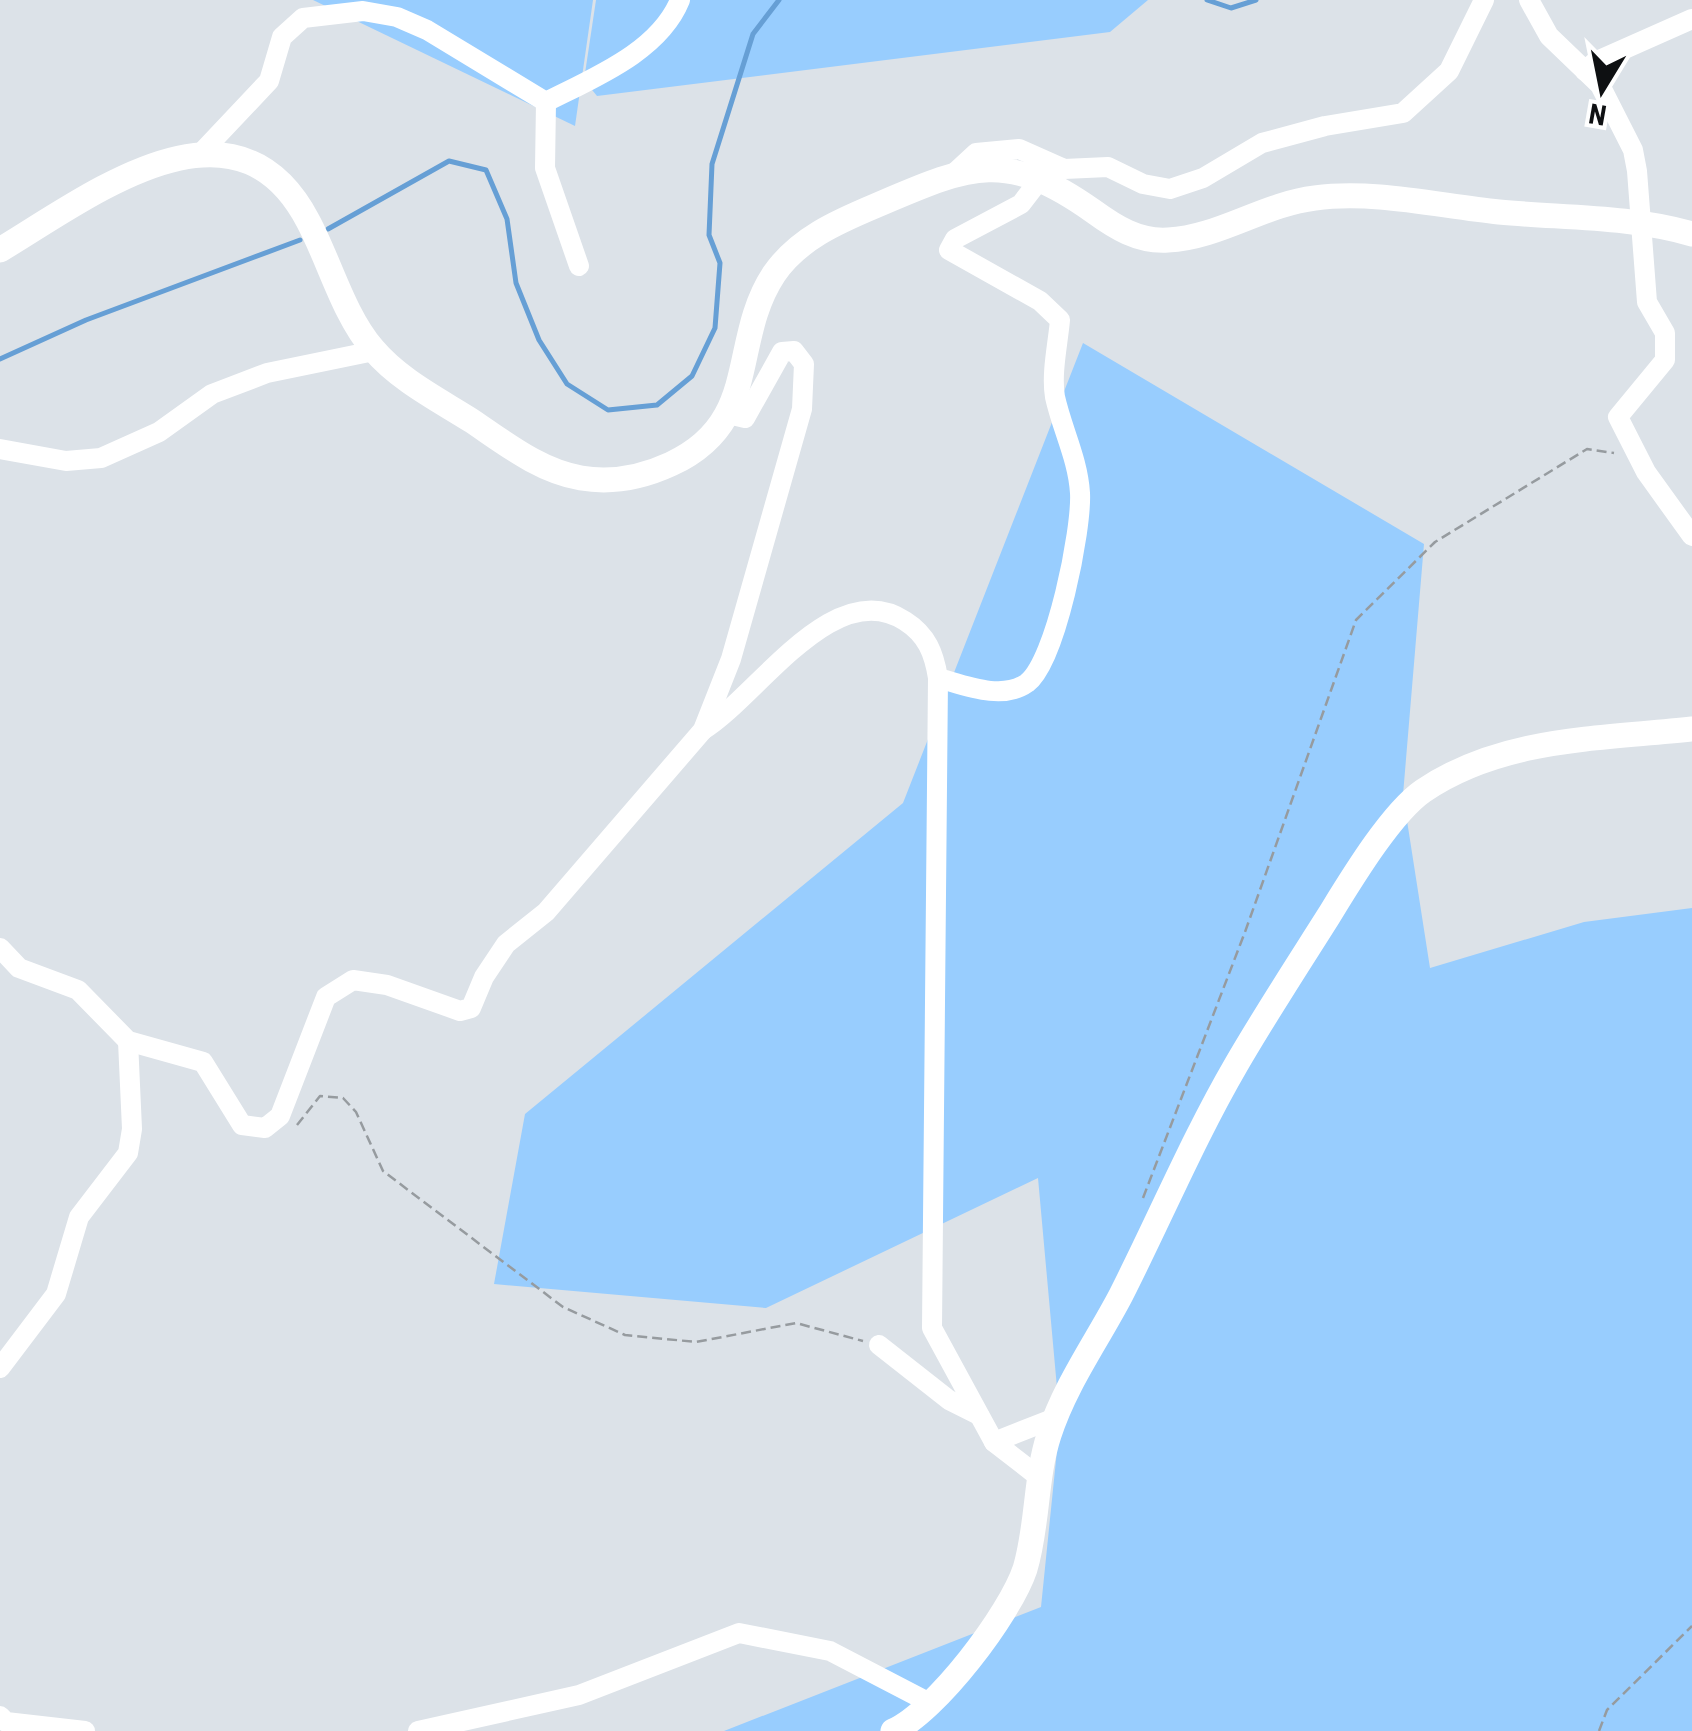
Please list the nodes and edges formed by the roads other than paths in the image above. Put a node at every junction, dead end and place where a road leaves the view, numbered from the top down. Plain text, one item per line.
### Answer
1 (680, 0) edge
2 (1484, 0) edge
3 (1529, 0) edge
4 (1692, 18) edge
5 (1585, 71) junction
6 (546, 102) junction
7 (201, 153) junction
8 (950, 177) junction
9 (1042, 178) junction
10 (1641, 224) junction
11 (1692, 234) edge
12 (0, 250) edge
13 (579, 266) dead end
14 (374, 351) junction
15 (728, 414) junction
16 (0, 449) edge
17 (1692, 536) edge
18 (938, 678) junction
19 (1692, 729) edge
20 (704, 730) junction
21 (0, 948) edge
22 (128, 1041) junction
23 (878, 1345) road end
24 (0, 1368) edge
25 (979, 1415) junction
26 (1055, 1418) junction
27 (994, 1442) junction
28 (1040, 1477) junction
29 (930, 1702) junction
30 (0, 1716) edge
31 (85, 1731) edge
32 (418, 1731) edge
33 (893, 1731) edge

1 - 6 street
2 - 8 street
3 - 5 street
4 - 5 street
5 - 10 street
6 - 7 street
6 - 13 street
7 - 12 street
7 - 14 street
8 - 9 street
8 - 15 street
9 - 10 street
9 - 18 street
10 - 11 street
10 - 17 street
14 - 15 street
14 - 16 street
15 - 20 street
18 - 20 street
18 - 25 street
19 - 26 street
20 - 22 street
21 - 22 street
22 - 24 street
23 - 25 street
25 - 27 street
26 - 27 street
26 - 28 street
27 - 28 street
28 - 29 street
29 - 32 street
29 - 33 street
30 - 31 street

